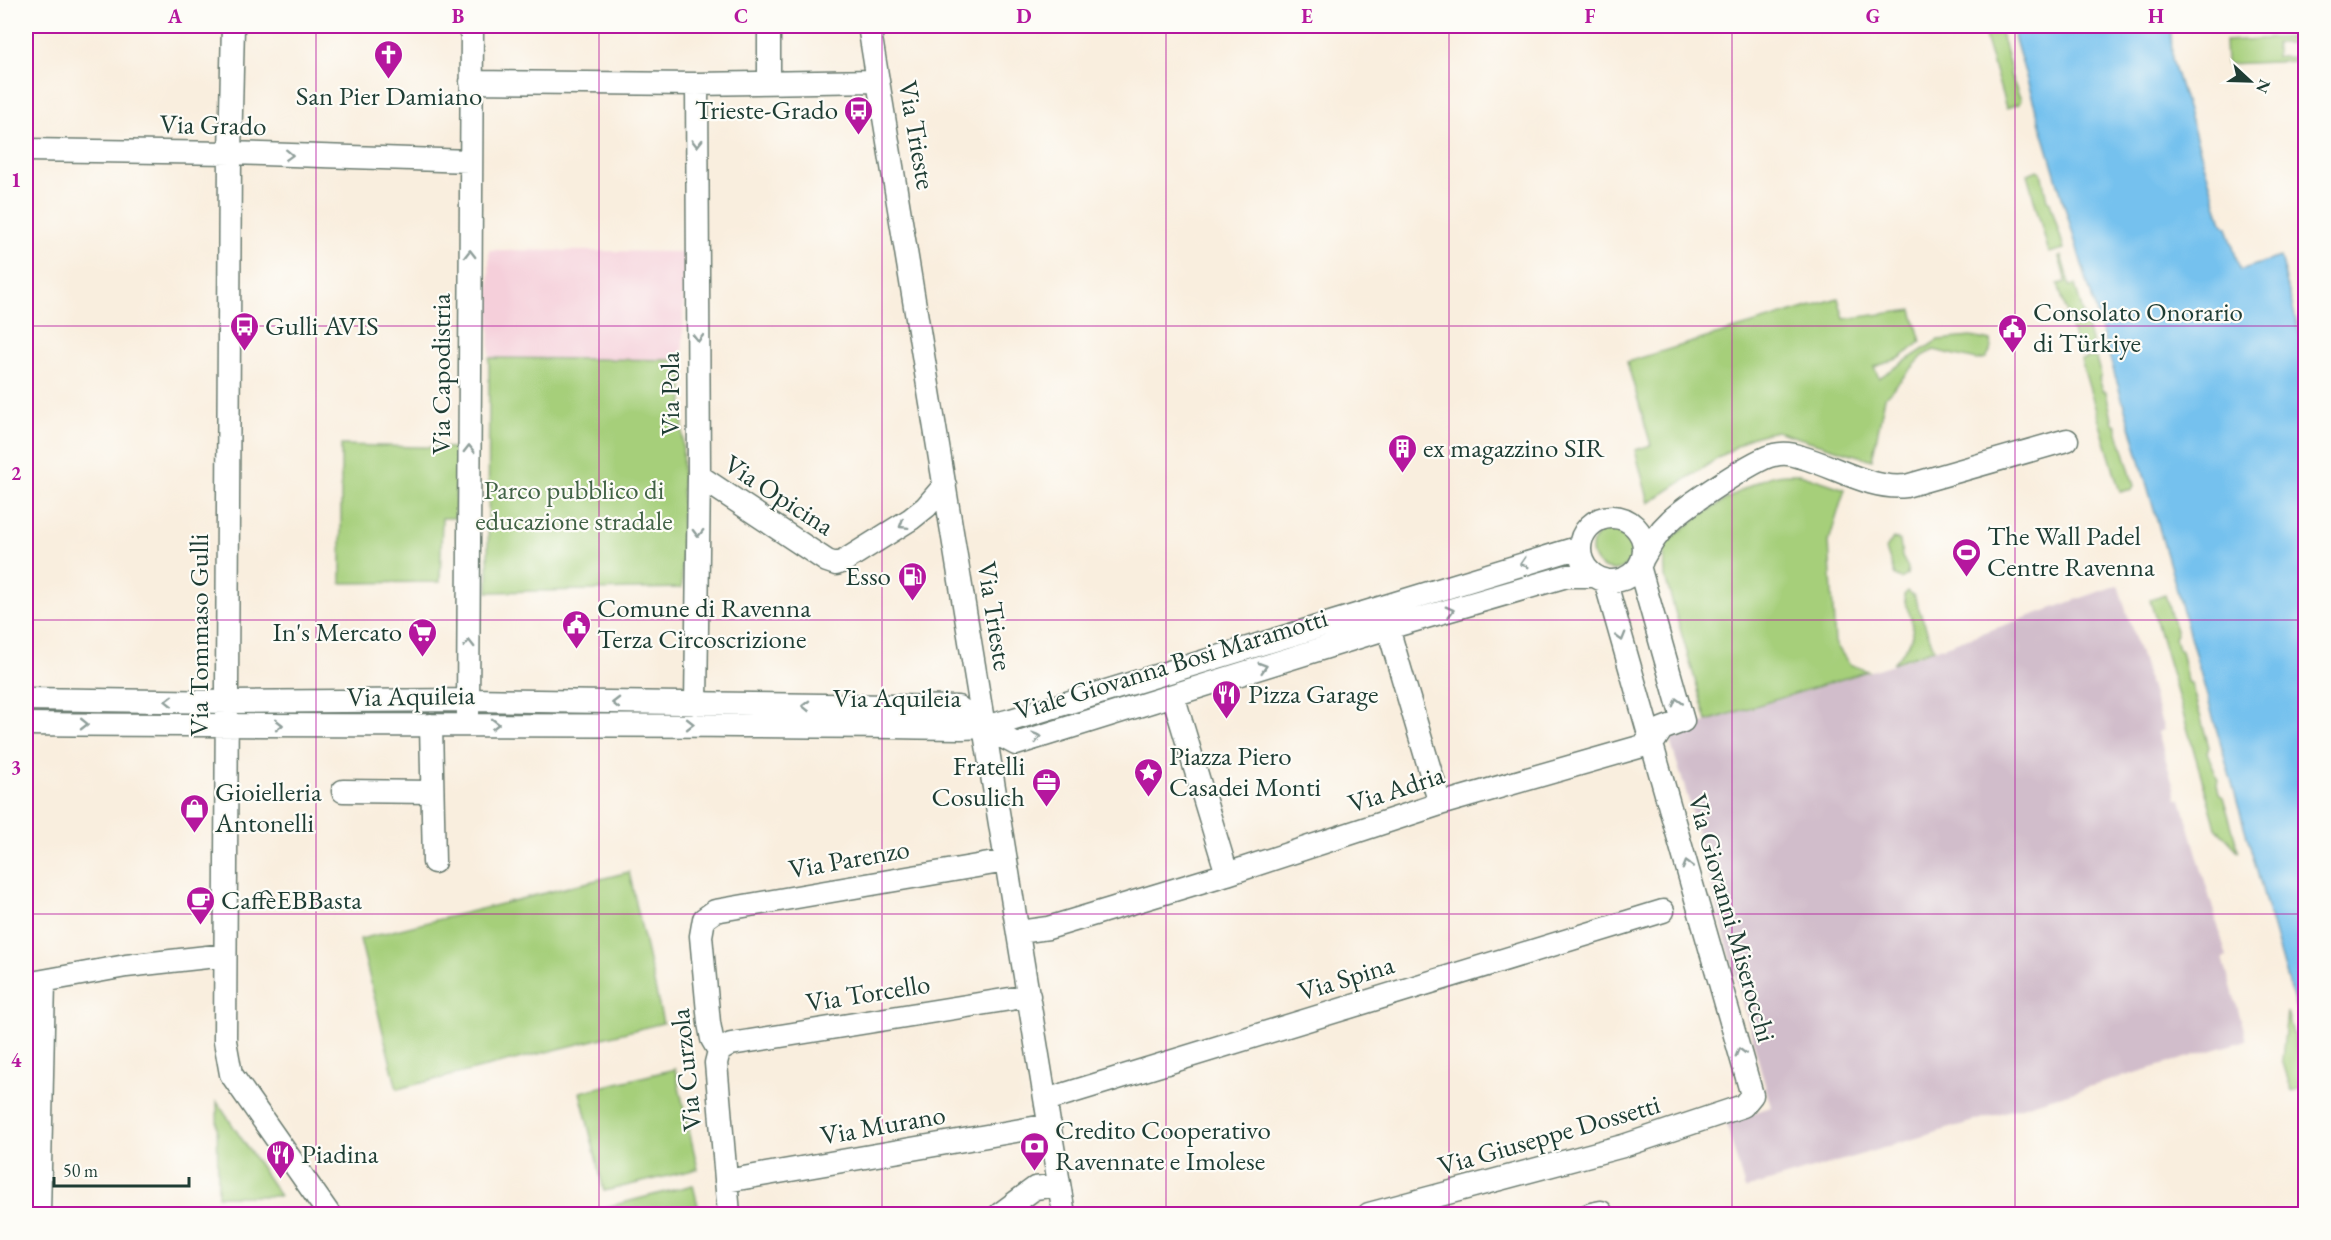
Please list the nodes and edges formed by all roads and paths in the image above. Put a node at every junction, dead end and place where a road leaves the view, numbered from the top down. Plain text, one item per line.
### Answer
1 (233, 26) edge
2 (472, 26) edge
3 (769, 26) edge
4 (869, 26) edge
5 (878, 81) junction
6 (471, 82) junction
7 (769, 82) junction
8 (697, 84) junction
9 (26, 150) edge
10 (230, 153) junction
11 (470, 161) junction
12 (2067, 440) dead end
13 (699, 476) junction
14 (945, 485) junction
15 (1683, 510) junction
16 (1630, 522) junction
17 (1580, 547) junction
18 (1641, 562) junction
19 (1600, 578) junction
20 (1388, 628) junction
21 (1173, 695) junction
22 (26, 699) edge
23 (469, 700) junction
24 (228, 702) junction
25 (696, 704) junction
26 (26, 724) edge
27 (468, 724) junction
28 (431, 725) junction
29 (227, 726) junction
30 (984, 727) junction
31 (1653, 742) junction
32 (343, 791) dead end
33 (432, 792) junction
34 (1440, 804) junction
35 (1006, 861) junction
36 (434, 862) dead end
37 (1227, 874) junction
38 (1663, 910) dead end
39 (704, 919) joint
40 (1019, 932) junction
41 (225, 955) junction
42 (35, 983) edge
43 (1029, 996) junction
44 (719, 1052) junction
45 (1046, 1100) junction
46 (1743, 1106) joint
47 (1050, 1125) junction
48 (726, 1181) junction
49 (1059, 1185) junction
50 (39, 1215) edge
51 (329, 1215) edge
52 (729, 1215) edge
53 (1000, 1215) edge
54 (1064, 1215) edge
55 (1369, 1215) edge

1 - 10 street, Via Tommaso Gulli
2 - 6 street, Via Capodistria
3 - 7 street
4 - 5 street, Via Trieste
5 - 7 street
5 - 14 street, Via Trieste
6 - 8 street
6 - 11 street, Via Capodistria
7 - 8 street
8 -> 13 street, Via Pola
9 - 10 street, Via Grado
10 -> 11 street, Via Grado
10 - 24 street, Via Tommaso Gulli
23 -> 11 street, Via Capodistria
12 - 15 street
14 -> 13 street, Via Opicina
13 -> 25 street, Via Pola
14 - 30 street, Via Trieste
15 - 16 street
15 - 18 street
16 - 17 street
16 - 18 street
17 - 19 street
17 -> 30 street, Viale Giovanna Bosi Maramotti
18 - 19 street
31 -> 18 street
20 -> 19 street, Viale Giovanna Bosi Maramotti
19 -> 31 street, Via Giovanni Miserocchi
21 -> 20 street, Viale Giovanna Bosi Maramotti
20 - 34 street
30 -> 21 street, Viale Giovanna Bosi Maramotti
21 - 37 street
24 -> 22 street, Via Aquileia
23 - 24 street, Via Aquileia
25 -> 23 street, Via Aquileia
23 - 27 street, Via Capodistria
24 - 29 street, Via Tommaso Gulli
30 -> 25 street, Via Aquileia
26 -> 29 street, Via Aquileia
27 - 28 street, Via Aquileia
27 -> 30 street, Via Aquileia
29 -> 28 street, Via Aquileia
28 - 33 street
29 - 41 street, Via Tommaso Gulli
30 - 35 street, Via Trieste
31 - 34 street, Via Adria
46 -> 31 street, Via Giovanni Miserocchi
32 - 33 street
33 - 36 street
34 - 37 street, Via Adria
35 - 39 street, Via Parenzo
35 - 40 street, Via Trieste
37 - 40 street, Via Adria
38 - 45 street, Via Spina
39 - 44 street, Via Curzola
40 - 43 street, Via Trieste
41 - 42 street
41 - 51 street, Via Tommaso Gulli
42 - 50 street
43 - 44 street, Via Torcello
43 - 45 street, Via Trieste
44 - 48 street, Via Curzola
45 - 47 street, Via Trieste
46 - 55 street, Via Giuseppe Dossetti
47 - 48 street, Via Murano
47 - 49 street, Via Trieste
48 - 52 street, Via Curzola
49 - 53 street
49 - 54 street, Via Trieste

